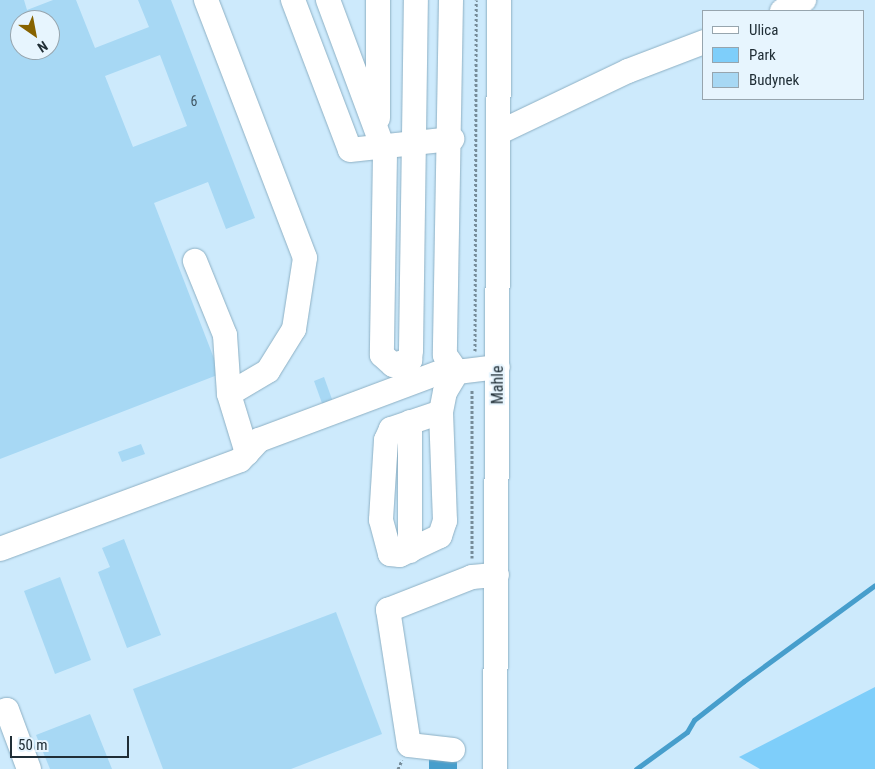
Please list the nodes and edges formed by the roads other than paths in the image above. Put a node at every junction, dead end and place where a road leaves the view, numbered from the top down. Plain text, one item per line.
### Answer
1 (206, 0) edge
2 (293, 0) edge
3 (328, 0) edge
4 (378, 0) edge
5 (416, 0) edge
6 (451, 0) edge
7 (499, 0) edge
8 (804, 0) edge
9 (784, 10) edge
10 (702, 43) edge
11 (498, 133) junction
12 (380, 139) junction
13 (414, 140) junction
14 (452, 140) junction
15 (195, 261) dead end
16 (410, 360) junction
17 (451, 364) junction
18 (498, 367) junction
19 (229, 394) junction
20 (442, 412) junction
21 (247, 453) junction
22 (0, 549) edge
23 (497, 575) junction
24 (0, 712) edge
25 (454, 750) dead end
26 (29, 769) edge
27 (496, 769) edge

1 - 19 street
2 - 12 street
3 - 12 street
4 - 12 street
5 - 13 street
6 - 14 street
7 - 11 street, Mahle
8 - 9 street
10 - 11 street
11 - 18 street, Mahle
12 - 13 street
12 - 16 street
13 - 14 street
13 - 16 street
14 - 17 street
15 - 19 street
16 - 17 street
17 - 18 street
17 - 20 street
17 - 21 street
18 - 23 street, Mahle
19 - 21 street
20 - 20 street
21 - 22 street
23 - 25 street
23 - 27 street, Mahle
24 - 26 street

